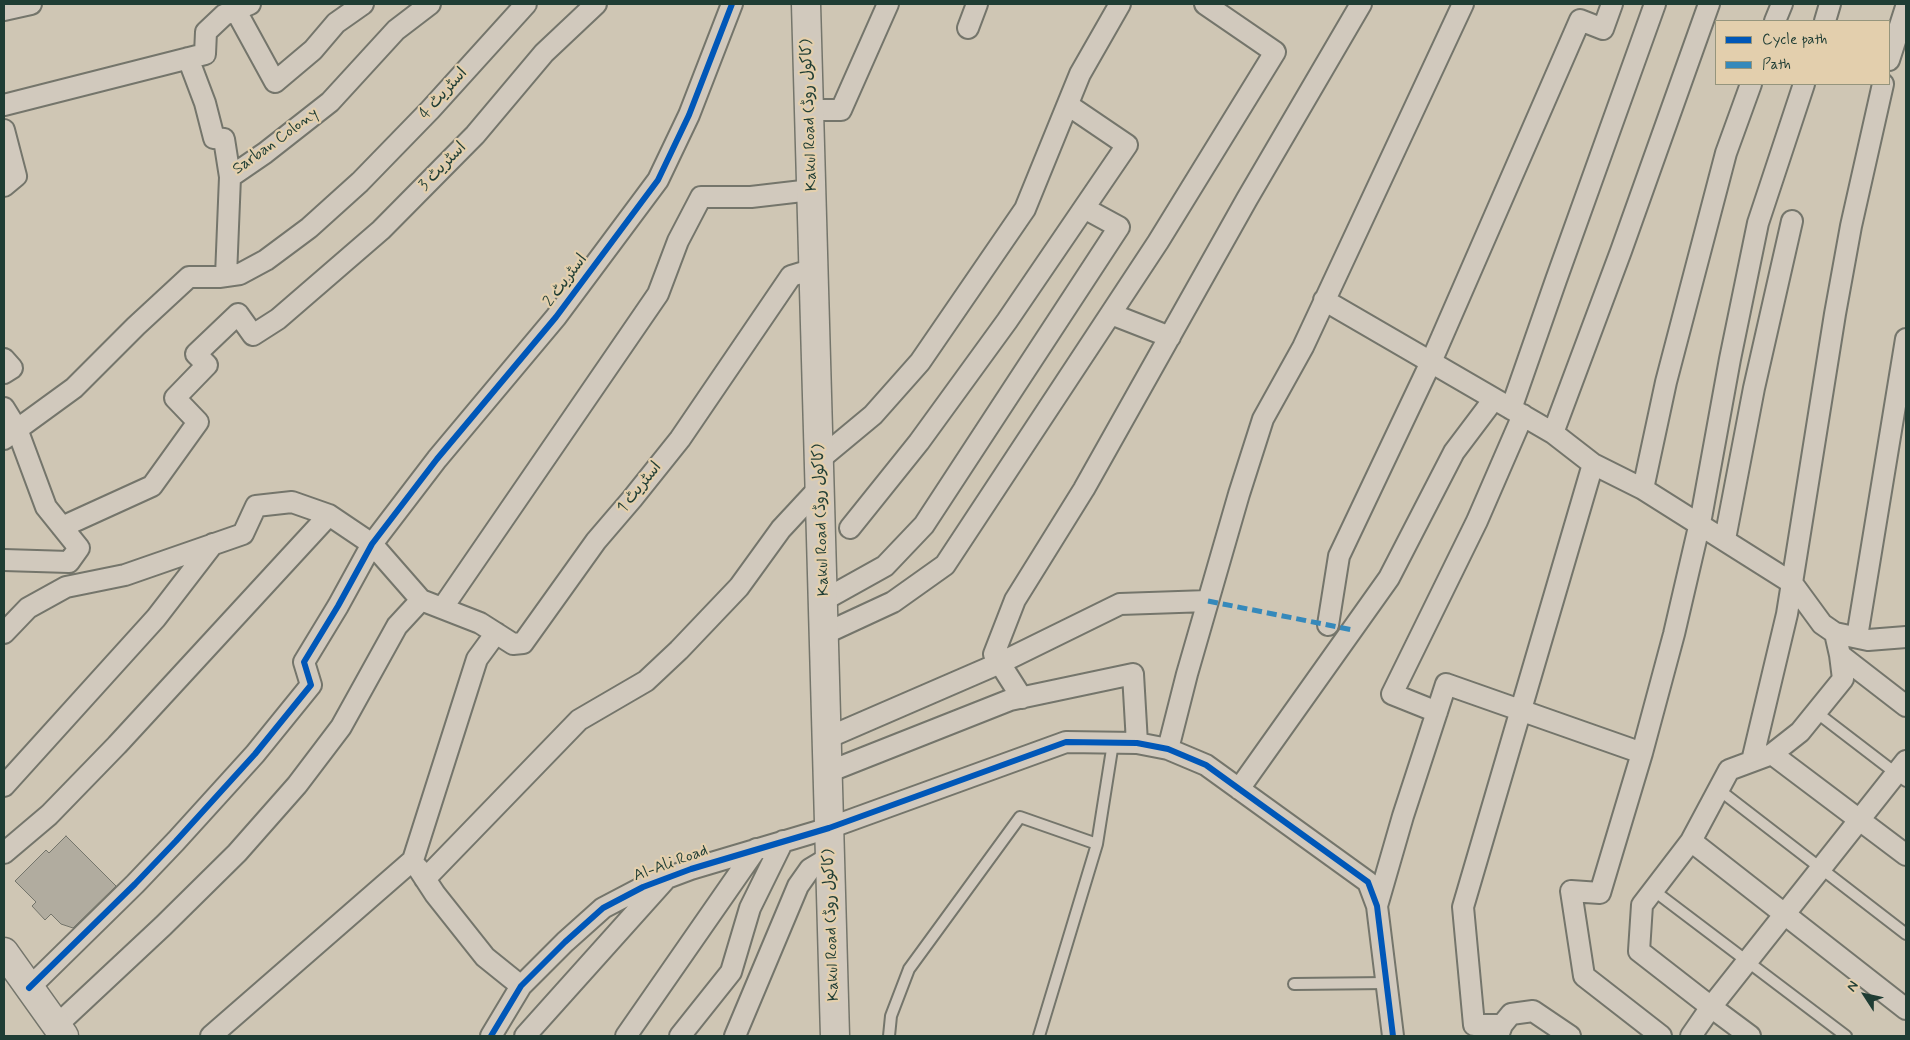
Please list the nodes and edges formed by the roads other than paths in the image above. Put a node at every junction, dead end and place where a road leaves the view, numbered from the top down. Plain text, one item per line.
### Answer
1 (31, 4) edge
2 (363, 4) edge
3 (430, 4) edge
4 (526, 4) edge
5 (596, 4) edge
6 (732, 4) edge
7 (888, 4) edge
8 (977, 4) edge
9 (1120, 4) edge
10 (1205, 4) edge
11 (1361, 4) edge
12 (1463, 4) edge
13 (1612, 4) edge
14 (1655, 4) edge
15 (1709, 4) edge
16 (1782, 4) edge
17 (1830, 4) edge
18 (242, 6) edge
19 (809, 7) edge
20 (1906, 7) edge
21 (4, 10) edge
22 (1775, 20) edge
23 (1825, 20) edge
24 (968, 28) dead end
25 (1890, 57) edge
26 (188, 58) junction
27 (1752, 85) edge
28 (1804, 85) edge
29 (1883, 85) edge
30 (4, 105) edge
31 (1068, 105) junction
32 (810, 110) junction
33 (4, 130) edge
34 (230, 177) junction
35 (4, 186) edge
36 (812, 190) junction
37 (1084, 208) junction
38 (1792, 221) dead end
39 (814, 270) junction
40 (226, 276) junction
41 (1324, 300) junction
42 (1111, 314) junction
43 (1170, 337) junction
44 (1906, 339) edge
45 (4, 359) edge
46 (1431, 362) junction
47 (4, 373) edge
48 (4, 408) edge
49 (1510, 408) junction
50 (1552, 433) junction
51 (10, 434) edge
52 (1593, 464) junction
53 (821, 472) junction
54 (1643, 489) junction
55 (330, 516) junction
56 (1700, 524) junction
57 (62, 527) junction
58 (850, 528) dead end
59 (1725, 539) junction
60 (214, 543) junction
61 (372, 544) junction
62 (4, 560) edge
63 (1792, 583) junction
64 (421, 600) junction
65 (824, 600) junction
66 (1208, 601) junction
67 (443, 607) junction
68 (1328, 625) dead end
69 (4, 633) edge
70 (496, 633) junction
71 (1835, 633) junction
72 (824, 634) junction
73 (1856, 637) junction
74 (1906, 637) edge
75 (1840, 654) junction
76 (1000, 663) junction
77 (1022, 698) junction
78 (1906, 706) edge
79 (1520, 711) junction
80 (1437, 712) junction
81 (1816, 712) junction
82 (827, 738) junction
83 (1113, 743) junction
84 (1137, 743) junction
85 (1168, 749) junction
86 (1642, 753) junction
87 (1772, 754) junction
88 (1752, 761) junction
89 (828, 772) junction
90 (1903, 772) edge
91 (4, 786) edge
92 (1239, 789) junction
93 (1718, 789) junction
94 (1860, 819) junction
95 (829, 828) junction
96 (783, 841) junction
97 (1691, 842) junction
98 (1097, 844) junction
99 (756, 849) junction
100 (4, 853) edge
101 (1906, 855) edge
102 (830, 857) junction
103 (413, 860) junction
104 (1821, 868) junction
105 (425, 879) junction
106 (666, 879) junction
107 (1653, 890) junction
108 (1377, 906) junction
109 (1784, 914) junction
110 (1906, 934) edge
111 (4, 952) edge
112 (1747, 961) junction
113 (1386, 983) junction
114 (1294, 984) dead end
115 (16, 986) edge
116 (521, 986) junction
117 (1711, 1007) junction
118 (1906, 1009) edge
119 (1500, 1031) edge
120 (53, 1033) edge
121 (211, 1036) edge
122 (491, 1036) edge
123 (525, 1036) edge
124 (626, 1036) edge
125 (680, 1036) edge
126 (735, 1036) edge
127 (835, 1036) edge
128 (889, 1036) edge
129 (1039, 1036) edge
130 (1393, 1036) edge
131 (1570, 1036) edge
132 (1660, 1036) edge
133 (1691, 1036) edge
134 (1750, 1036) edge
135 (1846, 1036) edge

1 - 21 street
2 - 18 street
3 - 34 street, Sarban Colony
4 - 40 street, اسٹریٹ 4
5 - 57 street, اسٹریٹ 3
6 - 61 street, اسٹریٹ 2
7 - 32 street
8 - 24 street
9 - 31 street
10 - 42 street
11 - 43 street
12 - 41 street
13 - 46 street
14 - 49 street
15 - 50 street
16 - 22 street
17 - 23 street
18 - 26 street
19 - 32 main road, Kakul Road (کاکول روڈ)
20 - 25 street
26 - 30 street
26 - 34 street, Sarban Colony
27 - 54 street
28 - 56 street
29 - 63 street
31 - 37 street
31 - 53 street
32 - 36 main road, Kakul Road (کاکول روڈ)
33 - 35 street
34 - 40 street
36 - 39 main road, Kakul Road (کاکول روڈ)
36 - 67 street
37 - 58 street
37 - 65 street
38 - 59 street
39 - 53 main road, Kakul Road (کاکول روڈ)
39 - 70 street, اسٹریٹ 1
40 - 51 street, اسٹریٹ 4
41 - 46 street
41 - 66 street
42 - 43 street
42 - 72 street
43 - 76 street
44 - 73 street
45 - 47 street
46 - 49 street
46 - 68 street
48 - 51 street
49 - 50 street
49 - 80 street
49 - 92 street
50 - 52 street
51 - 57 street
52 - 54 street
52 - 79 street
53 - 65 main road, Kakul Road (کاکول روڈ)
53 - 105 street
54 - 56 street
55 - 60 street
55 - 61 street
55 - 100 street
56 - 59 street
56 - 86 street
57 - 62 street
59 - 63 street
60 - 69 street
60 - 91 street
61 - 64 street
61 - 115 street, اسٹریٹ 2
63 - 71 street
63 - 88 street
64 - 67 street, اسٹریٹ 1
64 - 120 street
65 - 72 main road, Kakul Road (کاکول روڈ)
66 - 76 street
66 - 85 street
67 - 70 street, اسٹریٹ 1
70 - 103 street
71 - 73 street
71 - 75 street
72 - 82 main road, Kakul Road (کاکول روڈ)
73 - 74 street
75 - 78 street
75 - 81 street
76 - 77 street
76 - 82 street
77 - 84 street
77 - 89 street
79 - 80 street
79 - 86 street
79 - 119 street
80 - 108 street
81 - 87 street
81 - 90 lane
82 - 89 main road, Kakul Road (کاکول روڈ)
83 - 84 street, Al-Ali Road
83 - 95 street, Al-Ali Road
83 - 98 lane
84 - 85 street, Al-Ali Road
85 - 92 street, Al-Ali Road
86 - 132 street
87 - 88 street
87 - 94 street
88 - 93 street
89 - 95 main road, Kakul Road (کاکول روڈ)
90 - 94 street
92 - 108 street, Al-Ali Road
93 - 97 street
93 - 104 lane
94 - 101 street
94 - 104 street
95 - 96 street, Al-Ali Road
95 - 102 main road, Kakul Road (کاکول روڈ)
96 - 99 street, Al-Ali Road
96 - 125 street
97 - 107 street
97 - 109 street
98 - 128 lane
98 - 129 lane
99 - 106 street, Al-Ali Road
99 - 124 street
102 - 126 street
102 - 127 main road, Kakul Road (کاکول روڈ)
103 - 105 street
103 - 121 street
104 - 109 street
104 - 110 lane
105 - 116 street
106 - 116 street, Al-Ali Road
106 - 123 street
107 - 112 lane
107 - 117 street
108 - 113 street
109 - 112 street
109 - 118 street
111 - 115 main road
112 - 117 street
112 - 135 lane
113 - 114 lane
113 - 130 street
115 - 120 main road
116 - 122 street, Al-Ali Road
117 - 133 street
117 - 134 street
119 - 131 street

